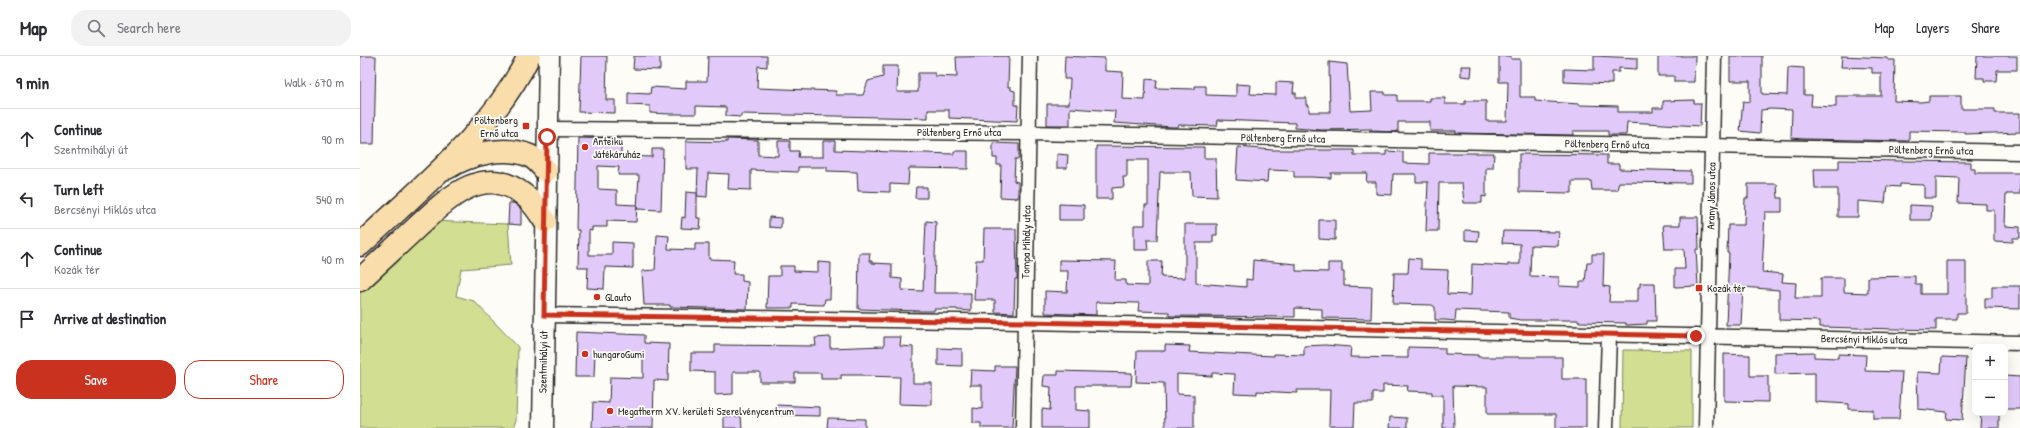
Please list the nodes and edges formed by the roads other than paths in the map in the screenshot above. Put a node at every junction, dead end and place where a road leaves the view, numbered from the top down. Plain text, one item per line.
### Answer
1 (529, 56) edge
2 (549, 56) edge
3 (1030, 56) edge
4 (1714, 56) edge
5 (547, 129) junction
6 (1027, 133) junction
7 (1712, 146) junction
8 (2020, 152) edge
9 (546, 171) junction
10 (429, 179) junction
11 (545, 221) junction
12 (360, 245) edge
13 (360, 280) edge
14 (544, 315) junction
15 (1026, 322) junction
16 (1609, 335) junction
17 (1708, 336) junction
18 (2020, 343) edge
19 (543, 428) edge
20 (1023, 428) edge
21 (1606, 428) edge
22 (1706, 428) edge

1 - 10 main road
2 - 5 main road, Szentmihályi út
3 - 6 street, Tompa Mihály utca
4 - 7 street, Arany János utca
5 - 6 street, Pöltenberg Ernő utca
5 - 9 main road, Szentmihályi út
6 - 7 street, Pöltenberg Ernő utca
6 - 15 street, Tompa Mihály utca
7 - 8 street, Pöltenberg Ernő utca
7 - 17 street, Arany János utca
9 - 10 main road
9 - 11 main road, Szentmihályi út
10 - 12 main road
11 - 13 main road
11 - 14 main road, Szentmihályi út
14 - 15 street
14 - 19 main road, Szentmihályi út
15 - 16 street
15 - 20 street, Tompa Mihály utca
16 - 17 street
16 - 21 street
17 - 18 street, Bercsényi Miklós utca
17 - 22 street

